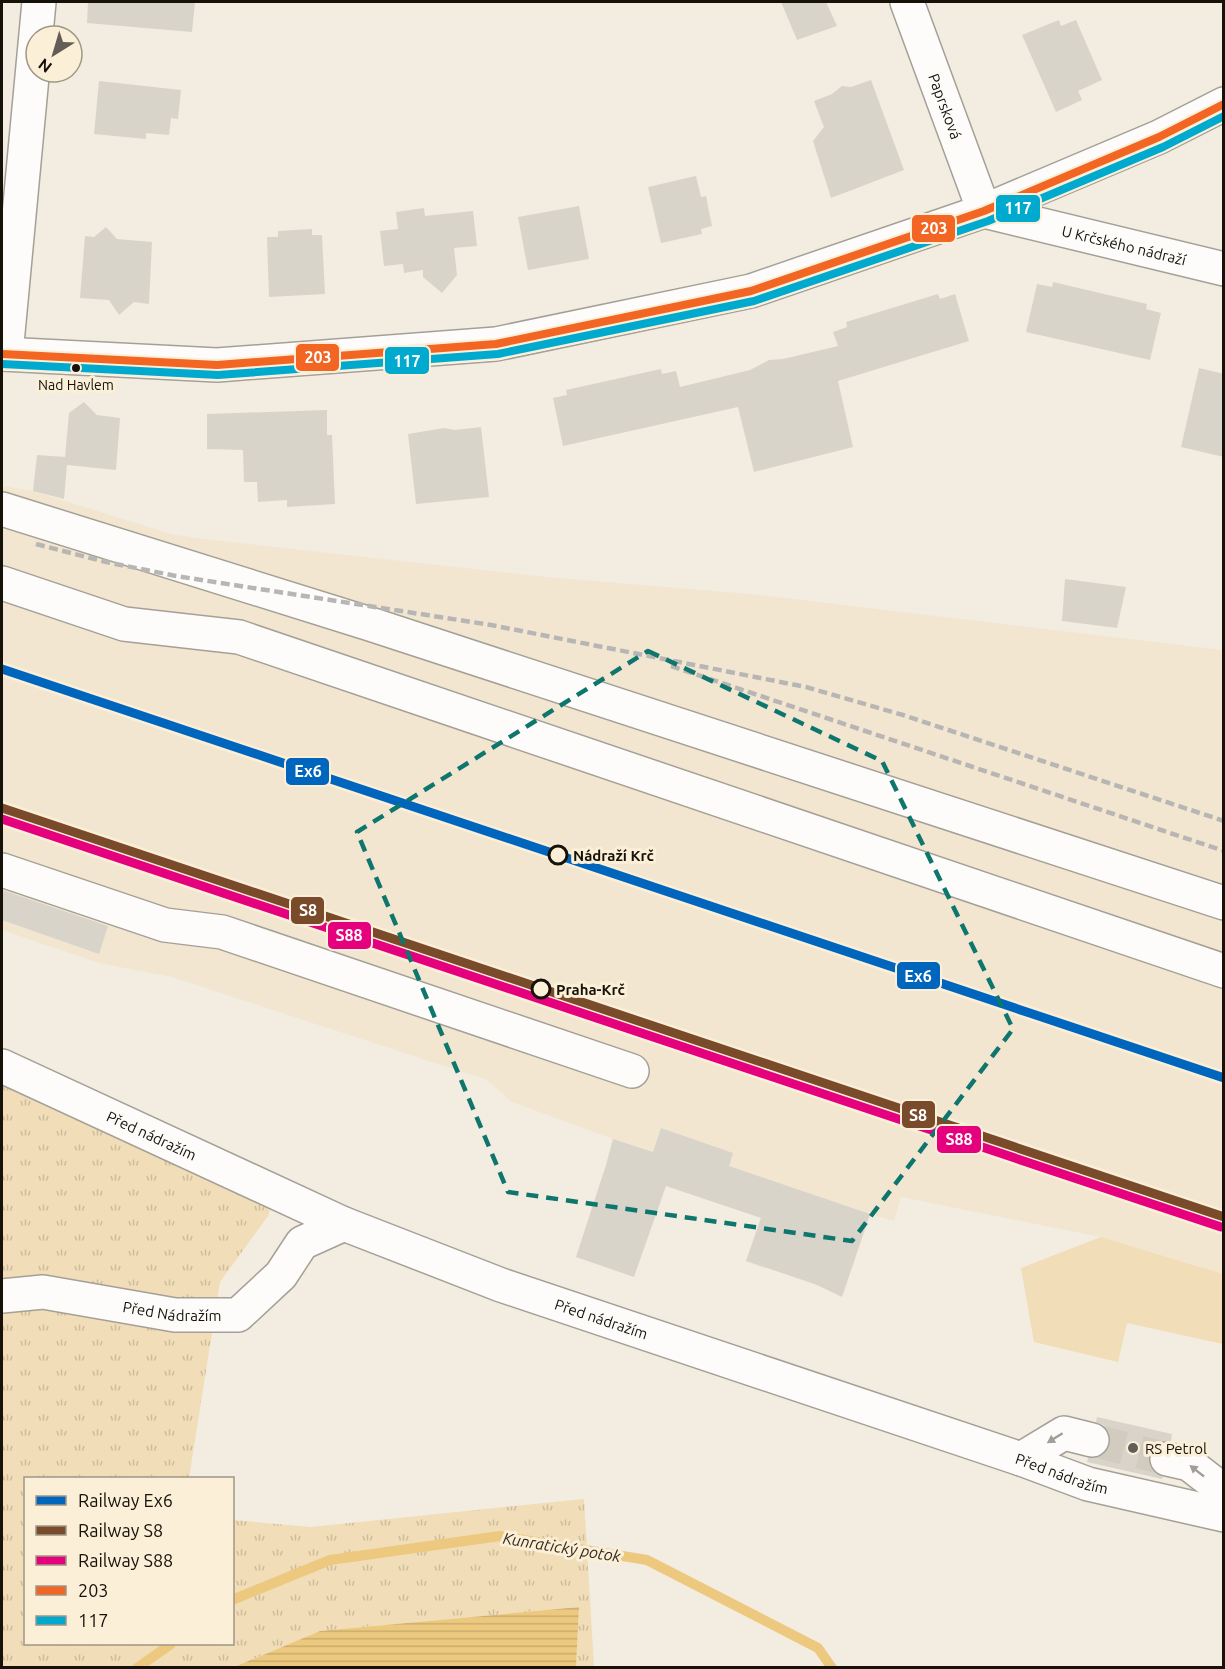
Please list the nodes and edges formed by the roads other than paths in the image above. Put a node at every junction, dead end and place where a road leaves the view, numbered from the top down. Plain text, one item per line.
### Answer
1 (39, 2) edge
2 (907, 2) edge
3 (1224, 104) edge
4 (984, 211) junction
5 (1224, 269) edge
6 (4, 354) edge
7 (2, 509) edge
8 (2, 583) edge
9 (2, 870) edge
10 (1224, 903) edge
11 (1224, 971) edge
12 (2, 1066) edge
13 (632, 1071) dead end
14 (344, 1224) junction
15 (2, 1296) edge
16 (1092, 1440) tunnel mouth
17 (1021, 1459) junction
18 (1167, 1459) tunnel mouth
19 (1224, 1491) edge
20 (1224, 1515) edge

1 - 6 street
2 - 4 street, Paprsková
3 - 4 street
4 - 5 street, U Krčského nádraží
4 - 6 street
7 - 10 street
8 - 11 street
9 - 13 street
12 - 14 street, Před nádražím
14 - 15 street, Před Nádražím
14 - 17 street, Před nádražím
16 -> 17 street
17 - 20 street, Před nádražím
19 -> 18 street

